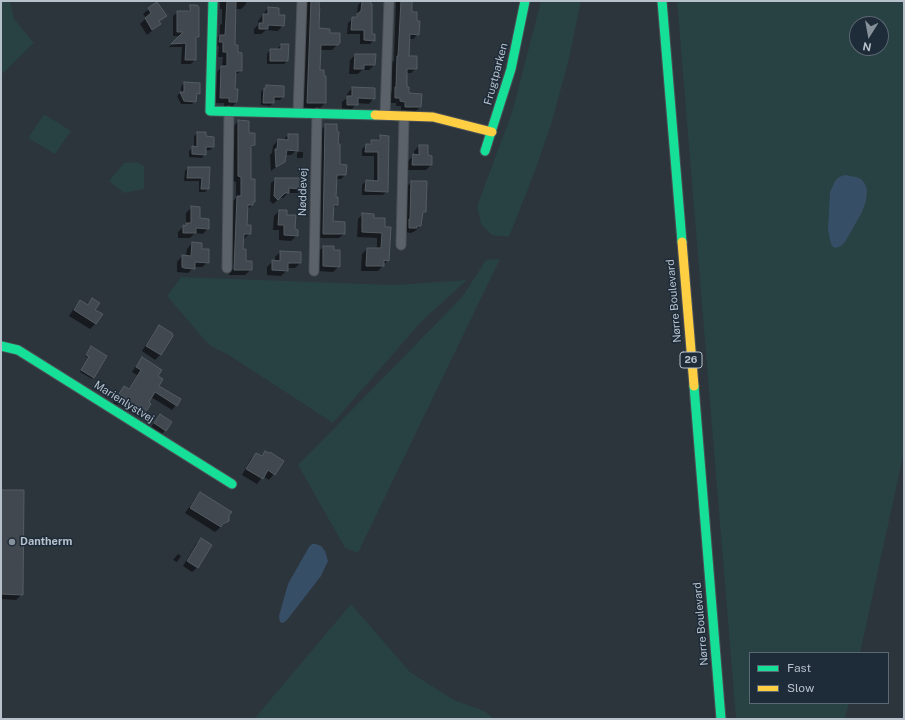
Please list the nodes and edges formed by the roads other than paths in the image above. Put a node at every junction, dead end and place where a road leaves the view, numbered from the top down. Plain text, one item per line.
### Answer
1 (213, 1) edge
2 (302, 1) edge
3 (389, 1) edge
4 (525, 1) edge
5 (662, 1) edge
6 (229, 112) junction
7 (298, 113) junction
8 (316, 113) junction
9 (386, 115) junction
10 (404, 116) junction
11 (492, 132) junction
12 (485, 151) dead end
13 (401, 245) dead end
14 (227, 268) dead end
15 (314, 271) dead end
16 (1, 346) edge
17 (232, 484) dead end
18 (721, 719) edge

1 - 6 main road
2 - 7 street
3 - 9 street
4 - 11 main road, Frugtparken
5 - 18 main road, Nørre Boulevard / 26
6 - 7 main road
6 - 14 street
7 - 8 main road
8 - 9 main road
8 - 15 street, Nøddevej
9 - 10 main road
10 - 11 main road
10 - 13 street
11 - 12 main road, Frugtparken
16 - 17 main road, Marienlystvej

